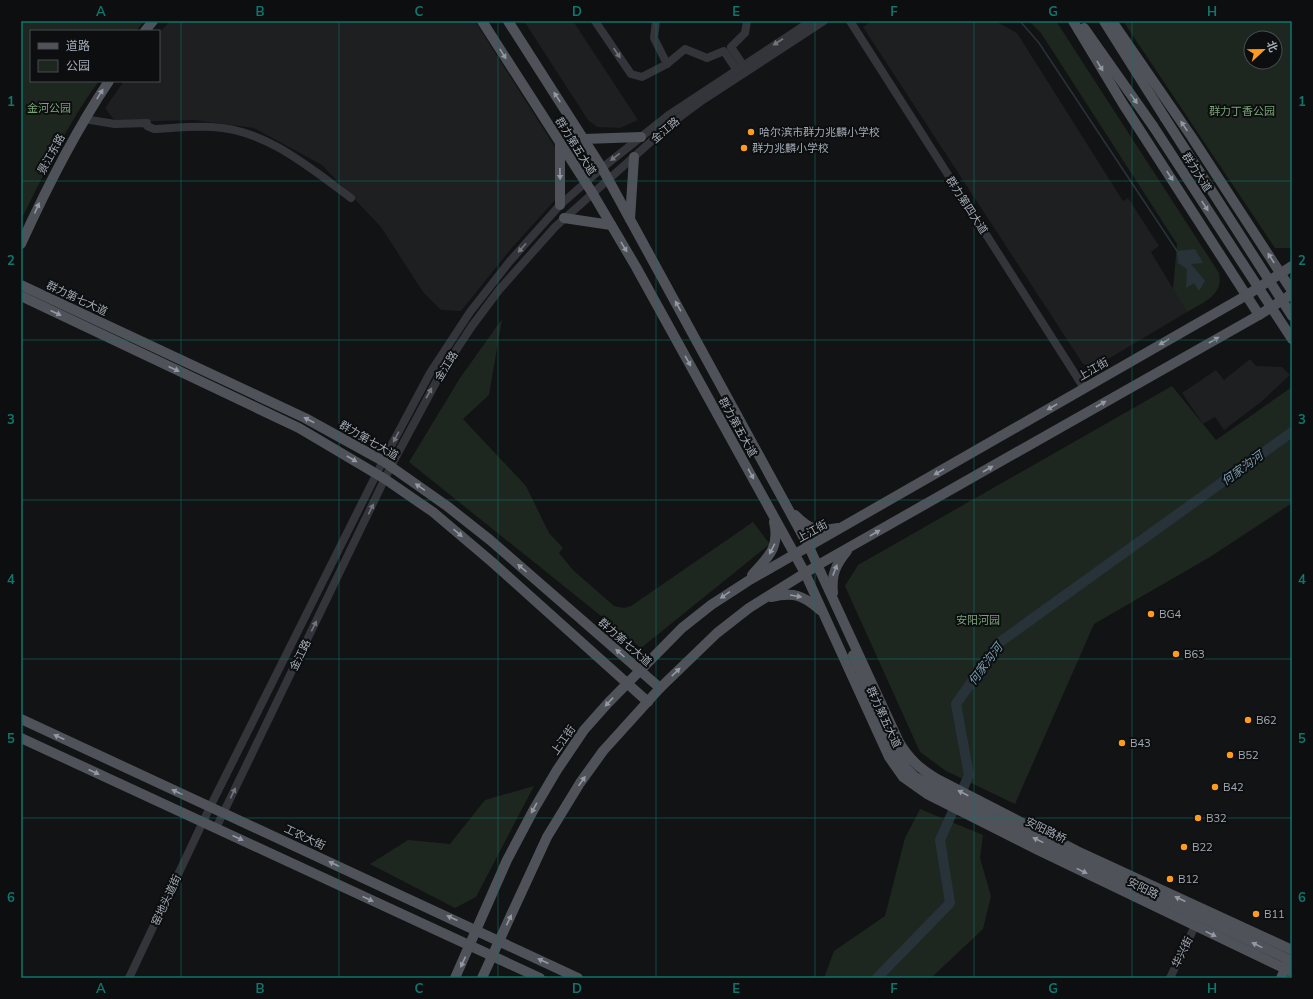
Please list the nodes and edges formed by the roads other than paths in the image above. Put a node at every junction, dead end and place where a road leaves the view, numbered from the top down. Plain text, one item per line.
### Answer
1 (153, 21) edge
2 (482, 21) edge
3 (508, 21) edge
4 (595, 21) edge
5 (656, 21) edge
6 (747, 21) edge
7 (811, 21) edge
8 (824, 21) edge
9 (850, 21) edge
10 (1073, 21) edge
11 (1079, 21) edge
12 (1104, 21) edge
13 (1112, 21) edge
14 (146, 30) edge
15 (667, 64) junction
16 (740, 67) junction
17 (108, 82) edge
18 (84, 119) junction
19 (641, 137) junction
20 (584, 139) junction
21 (560, 143) junction
22 (634, 157) junction
23 (602, 168) junction
24 (609, 180) junction
25 (585, 182) junction
26 (592, 194) junction
27 (351, 198) dead end
28 (560, 205) junction
29 (564, 218) junction
30 (630, 219) junction
31 (611, 225) junction
32 (21, 244) edge
33 (1292, 266) edge
34 (1280, 274) junction
35 (21, 285) edge
36 (1292, 292) edge
37 (1247, 295) junction
38 (21, 296) edge
39 (1259, 315) junction
40 (1292, 316) edge
41 (1292, 339) edge
42 (1084, 388) junction
43 (387, 464) junction
44 (381, 476) junction
45 (787, 507) junction
46 (771, 512) junction
47 (844, 527) junction
48 (851, 546) junction
49 (809, 547) junction
50 (795, 554) junction
51 (818, 565) junction
52 (805, 573) junction
53 (748, 580) junction
54 (833, 598) junction
55 (764, 599) junction
56 (823, 612) junction
57 (843, 620) junction
58 (640, 671) junction
59 (628, 683) junction
60 (660, 688) junction
61 (648, 702) junction
62 (21, 719) edge
63 (21, 738) edge
64 (990, 806) joint
65 (210, 807) junction
66 (223, 813) junction
67 (203, 822) junction
68 (984, 823) joint
69 (216, 828) junction
70 (1195, 926) junction
71 (477, 930) junction
72 (500, 940) junction
73 (470, 946) junction
74 (1292, 950) edge
75 (492, 956) junction
76 (1292, 956) edge
77 (1288, 970) edge
78 (129, 978) edge
79 (455, 978) edge
80 (482, 978) edge
81 (540, 978) edge
82 (578, 978) edge
83 (1170, 978) edge

1 - 14 main road
2 -> 21 main road, 群力第五大道
20 -> 3 main road, 群力第五大道
4 -> 15 street
5 - 15 street
6 - 16 street
7 -> 16 street, 金江路
8 - 22 street, 金江路
9 - 42 street, 群力第四大道
10 -> 37 main road
11 -> 41 main road, 群力大道, bridge
12 - 40 main road, 群力大道, bridge
34 -> 13 main road
15 - 16 street
16 - 19 street, 金江路
18 -> 17 main road, 景江东路
18 - 27 street
32 -> 18 main road, 景江东路
19 - 20 main road
19 -> 23 street, 金江路
20 - 23 main road, 群力第五大道
21 - 25 main road, 群力第五大道
21 -> 28 main road
22 - 24 street, 金江路
22 - 30 main road
23 - 24 main road, 群力第五大道
23 - 25 street, 金江路
24 - 26 street, 金江路
24 - 30 main road, 群力第五大道
25 - 26 main road, 群力第五大道
25 - 28 street, 金江路
26 - 29 street, 金江路
26 - 31 main road, 群力第五大道
28 -> 43 street, 金江路
29 - 31 main road
43 -> 29 street, 金江路
45 -> 30 main road, 群力第五大道
31 -> 46 main road, 群力第五大道
33 - 34 main road, 上江街
34 - 36 main road
34 - 37 main road, 上江街
43 -> 35 main road, 群力第七大道
36 - 39 main road
37 - 39 main road
37 -> 42 main road, 上江街
38 -> 44 main road, 群力第七大道
48 -> 39 main road
42 -> 47 main road, 上江街
43 - 44 street, 金江路
58 -> 43 main road, 群力第七大道
44 -> 59 main road, 群力第七大道
44 - 65 street, 金江路
66 -> 44 street, 金江路
45 - 47 main road
45 - 49 main road, 群力第五大道
46 - 50 main road, 群力第五大道
46 -> 53 main road
47 - 49 main road, 上江街
48 - 51 main road
54 -> 48 main road
49 - 50 main road, 上江街
49 - 51 main road, 群力第五大道
50 - 52 main road, 群力第五大道
50 - 53 main road, 上江街
51 - 52 main road
51 - 54 main road, 群力第五大道
52 - 55 main road
52 - 56 main road, 群力第五大道
53 -> 58 main road, 上江街
54 - 57 main road, 群力第五大道
55 -> 56 main road
60 -> 55 main road
56 - 68 main road, 群力第五大道
64 -> 57 main road, 群力第五大道
77 -> 57 main road, 安阳路桥, bridge
58 - 59 main road, 上江街
58 - 60 main road, 群力第七大道
59 - 61 main road, 群力第七大道
59 -> 71 main road, 上江街
60 - 61 main road
72 -> 61 main road
65 -> 62 main road, 工农大街
63 -> 67 main road
74 -> 64 main road, 安阳路
65 - 66 main road, 工农大街
65 - 67 street, 金江路
66 - 69 street, 金江路
71 -> 66 main road, 工农大街
67 - 69 main road
67 - 78 street, 窑地头道街
68 -> 70 main road, 安阳路
69 -> 73 main road
70 -> 77 main road, 安阳路
70 - 83 street, 华兴街
71 - 72 main road, 工农大街
71 - 73 main road, 上江街
72 - 75 main road
82 -> 72 main road, 工农大街
73 - 75 main road
73 -> 79 main road, 上江街
75 - 80 main road
75 - 81 main road
76 - 77 main road

